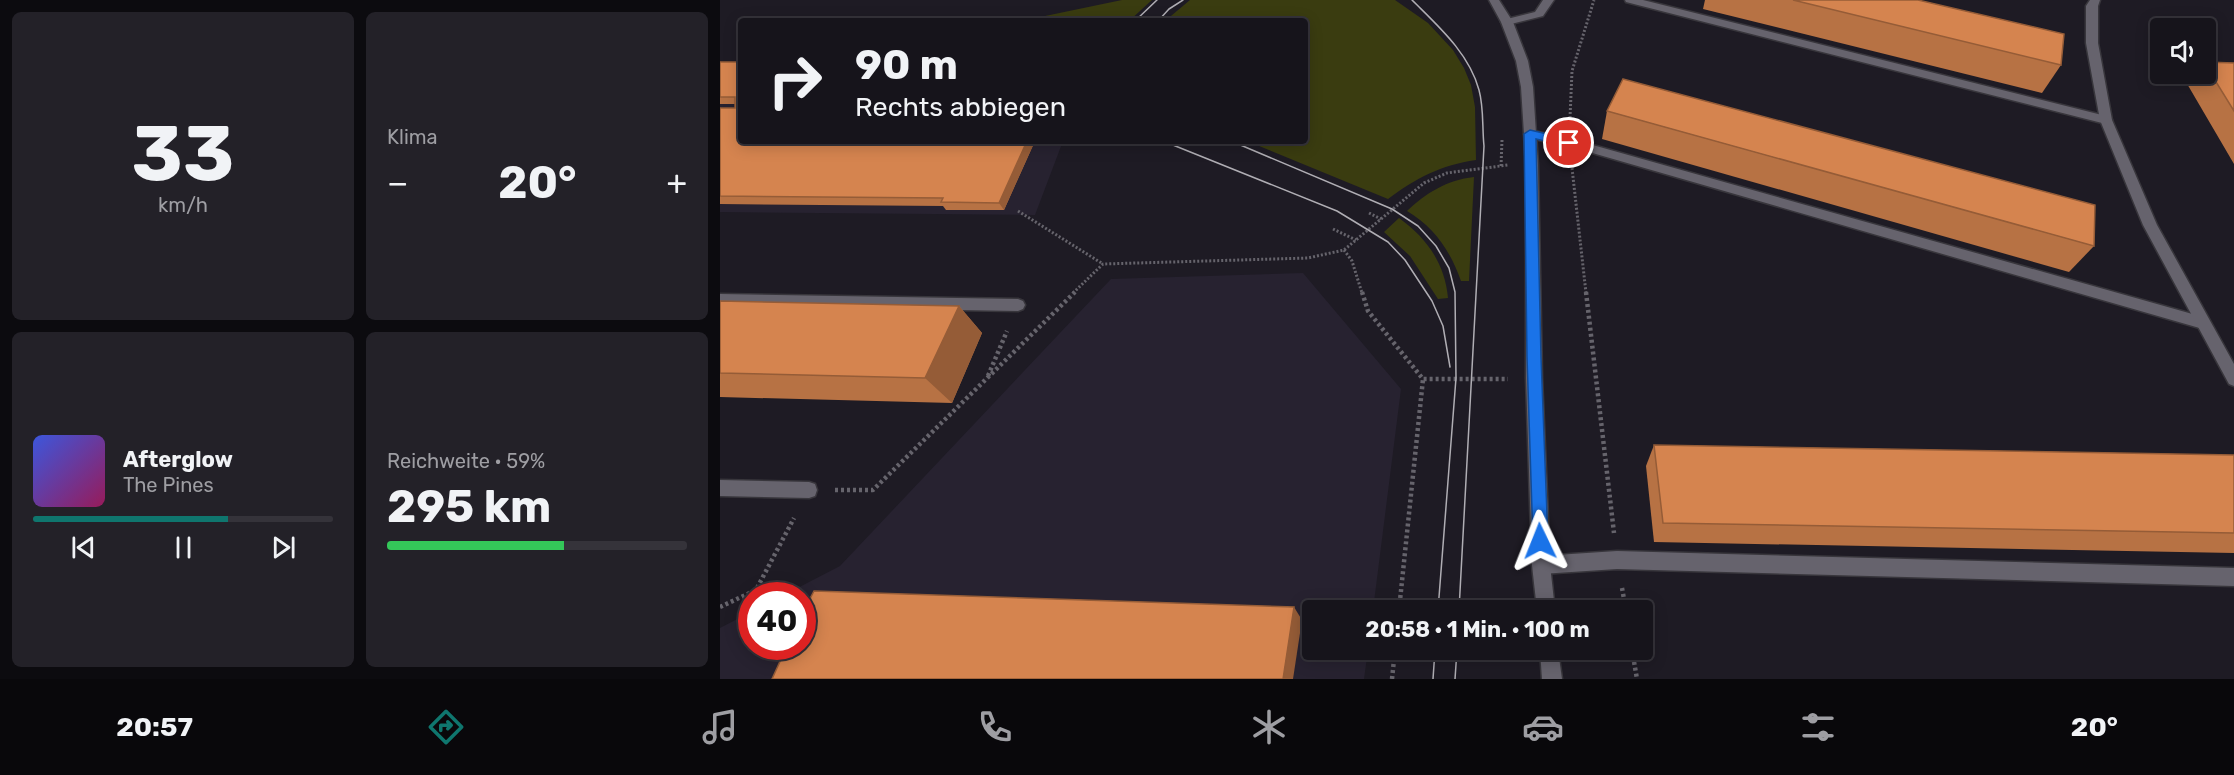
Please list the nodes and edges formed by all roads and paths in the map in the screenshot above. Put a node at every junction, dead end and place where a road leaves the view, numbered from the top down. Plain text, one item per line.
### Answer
1 (1494, 0) edge
2 (1549, 0) edge
3 (1594, 0) edge
4 (1630, 0) edge
5 (2095, 0) edge
6 (1507, 22) junction
7 (2106, 120) junction
8 (1502, 132) dead end
9 (1530, 134) junction
10 (1569, 143) junction
11 (1532, 165) junction
12 (1502, 166) junction
13 (1018, 211) dead end
14 (1369, 213) dead end
15 (1381, 219) junction
16 (1334, 229) dead end
17 (1356, 240) junction
18 (1344, 249) junction
19 (1103, 264) junction
20 (720, 300) edge
21 (1018, 305) joint
22 (2203, 323) junction
23 (987, 378) junction
24 (1534, 378) junction
25 (1423, 379) junction
26 (2234, 379) edge
27 (720, 488) edge
28 (809, 490) junction
29 (1617, 560) junction
30 (1541, 565) junction
31 (2234, 577) edge
32 (1400, 600) edge
33 (1545, 600) edge
34 (1624, 600) edge
35 (720, 607) edge
36 (1394, 660) edge
37 (1550, 660) edge
38 (1634, 660) edge
39 (1392, 679) edge
40 (1552, 679) edge
41 (1637, 679) edge

1 - 6 street
2 - 6 street
3 - 10 path
4 - 7 street
5 - 7 street
6 - 9 street
7 - 22 street
8 - 12 path
9 - 10 street
9 - 11 street
10 - 22 street
10 - 29 path
11 - 12 path
11 - 24 street
12 - 15 path
13 - 19 path
14 - 15 path
15 - 17 path
16 - 17 path
17 - 18 path
18 - 19 path
18 - 25 path
19 - 23 path
20 - 21 street
21 - 23 path
22 - 26 street
23 - 28 path
24 - 25 path
24 - 30 street
25 - 32 path
27 - 28 street
28 - 35 path
29 - 30 street
29 - 31 street
29 - 34 path
30 - 33 street
36 - 39 path
37 - 40 street
38 - 41 path

